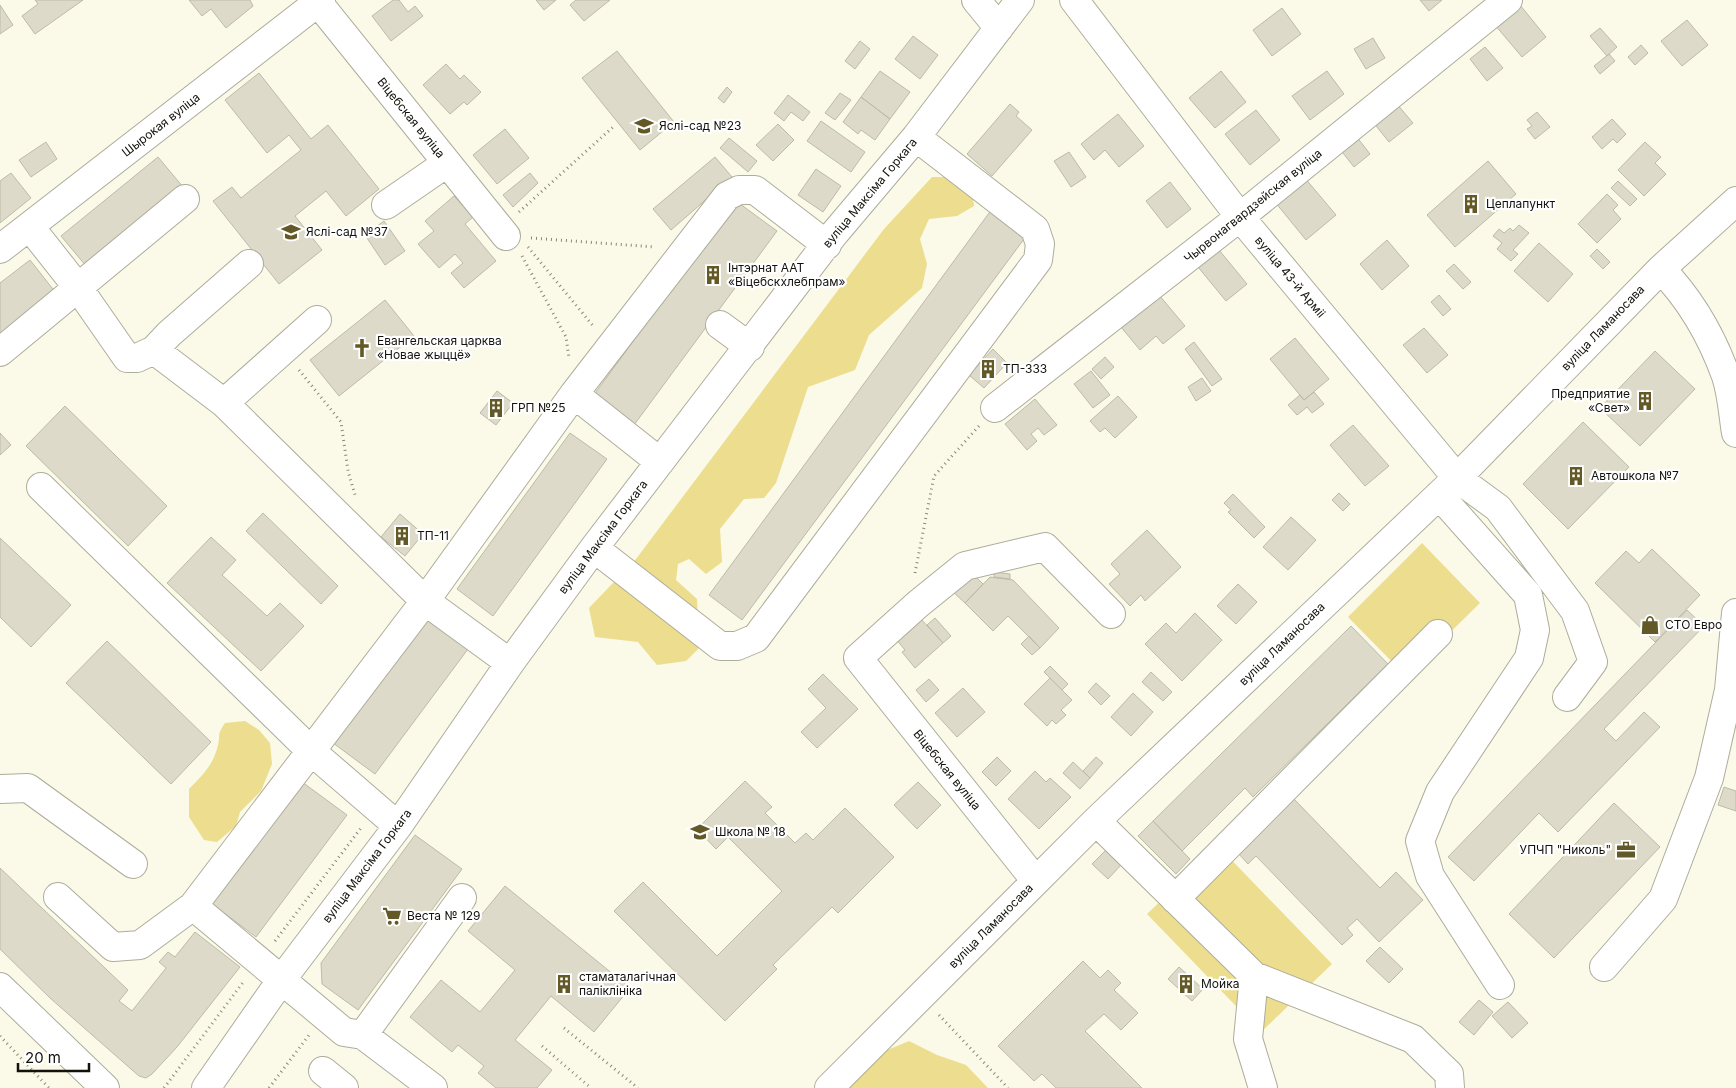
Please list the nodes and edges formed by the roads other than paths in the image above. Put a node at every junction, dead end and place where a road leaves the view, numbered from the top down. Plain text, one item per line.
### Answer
1 (976, 0) edge
2 (1020, 0) edge
3 (1074, 0) edge
4 (1508, 0) edge
5 (319, 1) edge
6 (999, 28) junction
7 (916, 137) junction
8 (447, 163) junction
9 (185, 199) dead end
10 (1736, 201) edge
11 (386, 205) dead end
12 (1240, 217) junction
13 (30, 227) junction
14 (508, 234) road end
15 (827, 245) junction
16 (0, 249) edge
17 (249, 264) dead end
18 (1661, 269) junction
19 (79, 289) junction
20 (317, 320) dead end
21 (720, 325) dead end
22 (750, 347) junction
23 (154, 350) junction
24 (0, 352) edge
25 (574, 394) junction
26 (224, 403) junction
27 (996, 408) road end
28 (1736, 433) edge
29 (660, 462) junction
30 (1448, 486) junction
31 (41, 487) dead end
32 (594, 548) junction
33 (424, 600) junction
34 (1736, 613) edge
35 (1111, 614) dead end
36 (1438, 634) dead end
37 (510, 663) junction
38 (1732, 691) edge
39 (1567, 697) dead end
40 (311, 751) junction
41 (0, 789) edge
42 (1096, 821) junction
43 (398, 826) junction
44 (133, 864) dead end
45 (1036, 882) junction
46 (58, 897) dead end
47 (462, 898) dead end
48 (1175, 899) junction
49 (193, 906) junction
50 (1604, 966) dead end
51 (1254, 976) junction
52 (282, 979) junction
53 (1500, 985) dead end
54 (0, 987) edge
55 (364, 1035) junction
56 (323, 1071) dead end
57 (105, 1088) edge
58 (206, 1088) edge
59 (344, 1088) edge
60 (434, 1088) edge
61 (829, 1088) edge
62 (1263, 1088) edge
63 (1450, 1088) edge

1 - 6 street
2 - 6 street, вуліца Максіма Горкага
3 - 12 street, вуліца 43-й Арміі
4 - 12 street, Чырвонагвардзейская вуліца
5 - 8 street, Віцебская вуліца
5 - 13 street, Шырокая вуліца
6 - 7 street, вуліца Максіма Горкага
7 - 15 street, вуліца Максіма Горкага
7 - 32 street
8 - 11 street
8 - 14 street, Віцебская вуліца
9 - 19 street
10 - 18 street, вуліца Ламаносава
12 - 27 street, Чырвонагвардзейская вуліца
12 - 30 street, вуліца 43-й Арміі
13 - 16 street, Шырокая вуліца
13 - 19 street
15 - 22 street, вуліца Максіма Горкага
15 - 25 street
17 - 23 street
18 - 28 street
18 - 30 street, вуліца Ламаносава
19 - 23 street
19 - 24 street
20 - 26 street
21 - 22 street
22 - 29 street, вуліца Максіма Горкага
23 - 26 street
25 - 29 street
25 - 33 street
26 - 33 street
29 - 32 street, вуліца Максіма Горкага
30 - 39 street
30 - 42 street, вуліца Ламаносава
30 - 53 street
31 - 40 street
32 - 37 street, вуліца Максіма Горкага
33 - 37 street
33 - 40 street
34 - 38 street
35 - 45 street, Віцебская вуліца
36 - 48 street
37 - 43 street, вуліца Максіма Горкага
38 - 50 street
40 - 43 street
40 - 49 street
41 - 44 street
42 - 45 street, вуліца Ламаносава
42 - 48 street
43 - 52 street, вуліца Максіма Горкага
45 - 61 street, вуліца Ламаносава
46 - 49 street
47 - 55 street
48 - 51 street
49 - 52 street
51 - 62 street
51 - 63 street
52 - 55 street
52 - 58 street, вуліца Максіма Горкага
54 - 57 street
55 - 60 street
56 - 59 street

